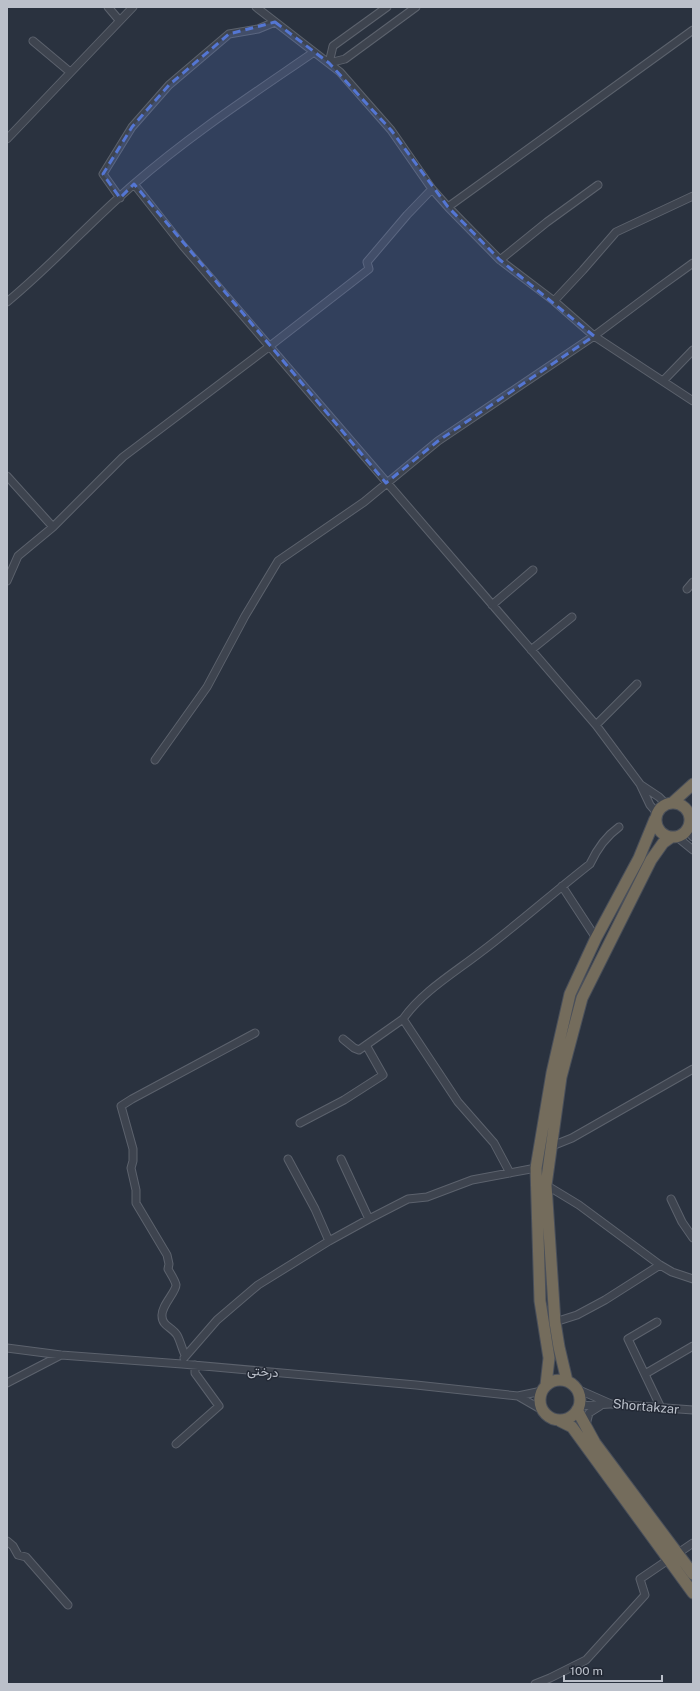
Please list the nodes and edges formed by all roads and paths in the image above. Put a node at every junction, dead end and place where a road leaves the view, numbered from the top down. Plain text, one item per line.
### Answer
1 (108, 7) edge
2 (133, 7) edge
3 (256, 7) edge
4 (387, 7) edge
5 (416, 7) edge
6 (119, 20) junction
7 (275, 22) junction
8 (693, 30) edge
9 (33, 40) dead end
10 (314, 52) junction
11 (329, 63) junction
12 (70, 72) junction
13 (7, 139) edge
14 (134, 184) junction
15 (598, 185) dead end
16 (432, 188) junction
17 (693, 196) edge
18 (120, 198) junction
19 (448, 207) junction
20 (500, 260) junction
21 (693, 264) edge
22 (554, 301) junction
23 (7, 302) edge
24 (594, 336) junction
25 (270, 346) junction
26 (693, 350) edge
27 (663, 381) junction
28 (693, 401) edge
29 (7, 476) edge
30 (386, 483) junction
31 (53, 527) junction
32 (533, 570) dead end
33 (7, 581) edge
34 (693, 582) edge
35 (687, 589) dead end
36 (492, 605) junction
37 (572, 617) dead end
38 (531, 650) junction
39 (637, 684) dead end
40 (596, 725) junction
41 (155, 760) dead end
42 (640, 784) junction
43 (693, 784) edge
44 (669, 803) junction
45 (692, 815) edge
46 (656, 816) junction
47 (618, 827) dead end
48 (690, 834) edge
49 (673, 838) junction
50 (693, 850) edge
51 (562, 886) junction
52 (596, 938) junction
53 (402, 1020) junction
54 (255, 1033) dead end
55 (343, 1039) dead end
56 (366, 1045) junction
57 (693, 1069) edge
58 (300, 1123) dead end
59 (552, 1146) junction
60 (340, 1158) dead end
61 (288, 1159) dead end
62 (536, 1168) junction
63 (510, 1173) junction
64 (546, 1185) junction
65 (671, 1199) dead end
66 (369, 1219) junction
67 (693, 1238) edge
68 (329, 1241) junction
69 (660, 1265) junction
70 (693, 1279) edge
71 (555, 1322) junction
72 (657, 1322) dead end
73 (693, 1346) edge
74 (7, 1348) edge
75 (62, 1355) junction
76 (185, 1355) junction
77 (182, 1364) junction
78 (195, 1365) junction
79 (645, 1374) junction
80 (566, 1381) junction
81 (7, 1383) edge
82 (544, 1388) junction
83 (577, 1389) junction
84 (518, 1396) junction
85 (611, 1404) junction
86 (601, 1405) junction
87 (578, 1408) junction
88 (661, 1408) junction
89 (693, 1410) edge
90 (544, 1411) junction
91 (560, 1421) junction
92 (586, 1425) junction
93 (176, 1444) dead end
94 (7, 1541) edge
95 (693, 1543) edge
96 (674, 1557) junction
97 (693, 1574) edge
98 (693, 1593) edge
99 (68, 1605) dead end
100 (535, 1684) edge

1 - 6 street
2 - 6 street
3 - 7 street
4 - 11 street
5 - 11 street
6 - 12 street
7 - 10 street
7 - 18 street
8 - 19 street
9 - 12 street
10 - 11 street
10 - 14 street
11 - 16 street
12 - 13 street
14 - 18 street
14 - 25 street
15 - 20 street
16 - 19 street
16 - 25 street
17 - 22 street
18 - 23 street
19 - 20 street
20 - 22 street
21 - 24 street
22 - 24 street
24 - 27 street
24 - 30 street
25 - 30 street
25 - 31 street
26 - 27 street
27 - 28 street
29 - 31 street
30 - 36 street
30 - 41 street
31 - 33 street
32 - 36 street
34 - 35 street
36 - 38 street
37 - 38 street
38 - 40 street
39 - 40 street
40 - 42 street
42 - 44 street
42 - 46 street
43 - 44 highway
44 - 45 highway
44 - 46 highway
45 - 48 highway
46 - 49 highway
46 - 52 highway
47 - 51 street
48 - 49 highway
49 - 50 street
49 - 59 highway
51 - 52 street
51 - 53 street
52 - 62 highway
53 - 56 street
53 - 63 street
54 - 76 street
55 - 56 street
56 - 58 street
57 - 59 street
59 - 64 highway
60 - 66 street
61 - 68 street
62 - 63 street
62 - 82 highway
63 - 66 street
64 - 69 street
64 - 71 highway
65 - 67 street
66 - 68 street
68 - 76 street
69 - 70 street
69 - 71 street
71 - 80 highway
72 - 79 street
73 - 79 street
74 - 75 street, درختی
75 - 77 street, درختی
75 - 81 street
76 - 77 street
77 - 78 street, درختی
78 - 84 street, درختی
78 - 93 street
79 - 88 street
80 - 82 highway
80 - 83 highway
82 - 84 street
82 - 90 highway
83 - 85 street, Shortakzar
83 - 87 highway
84 - 90 street
85 - 86 street
85 - 88 street, Shortakzar
86 - 87 street
86 - 92 street
87 - 91 highway
87 - 92 highway
88 - 89 street, Shortakzar
90 - 91 highway
91 - 96 highway
92 - 96 highway
94 - 99 street
95 - 96 street
96 - 97 highway
96 - 98 highway
96 - 100 street

